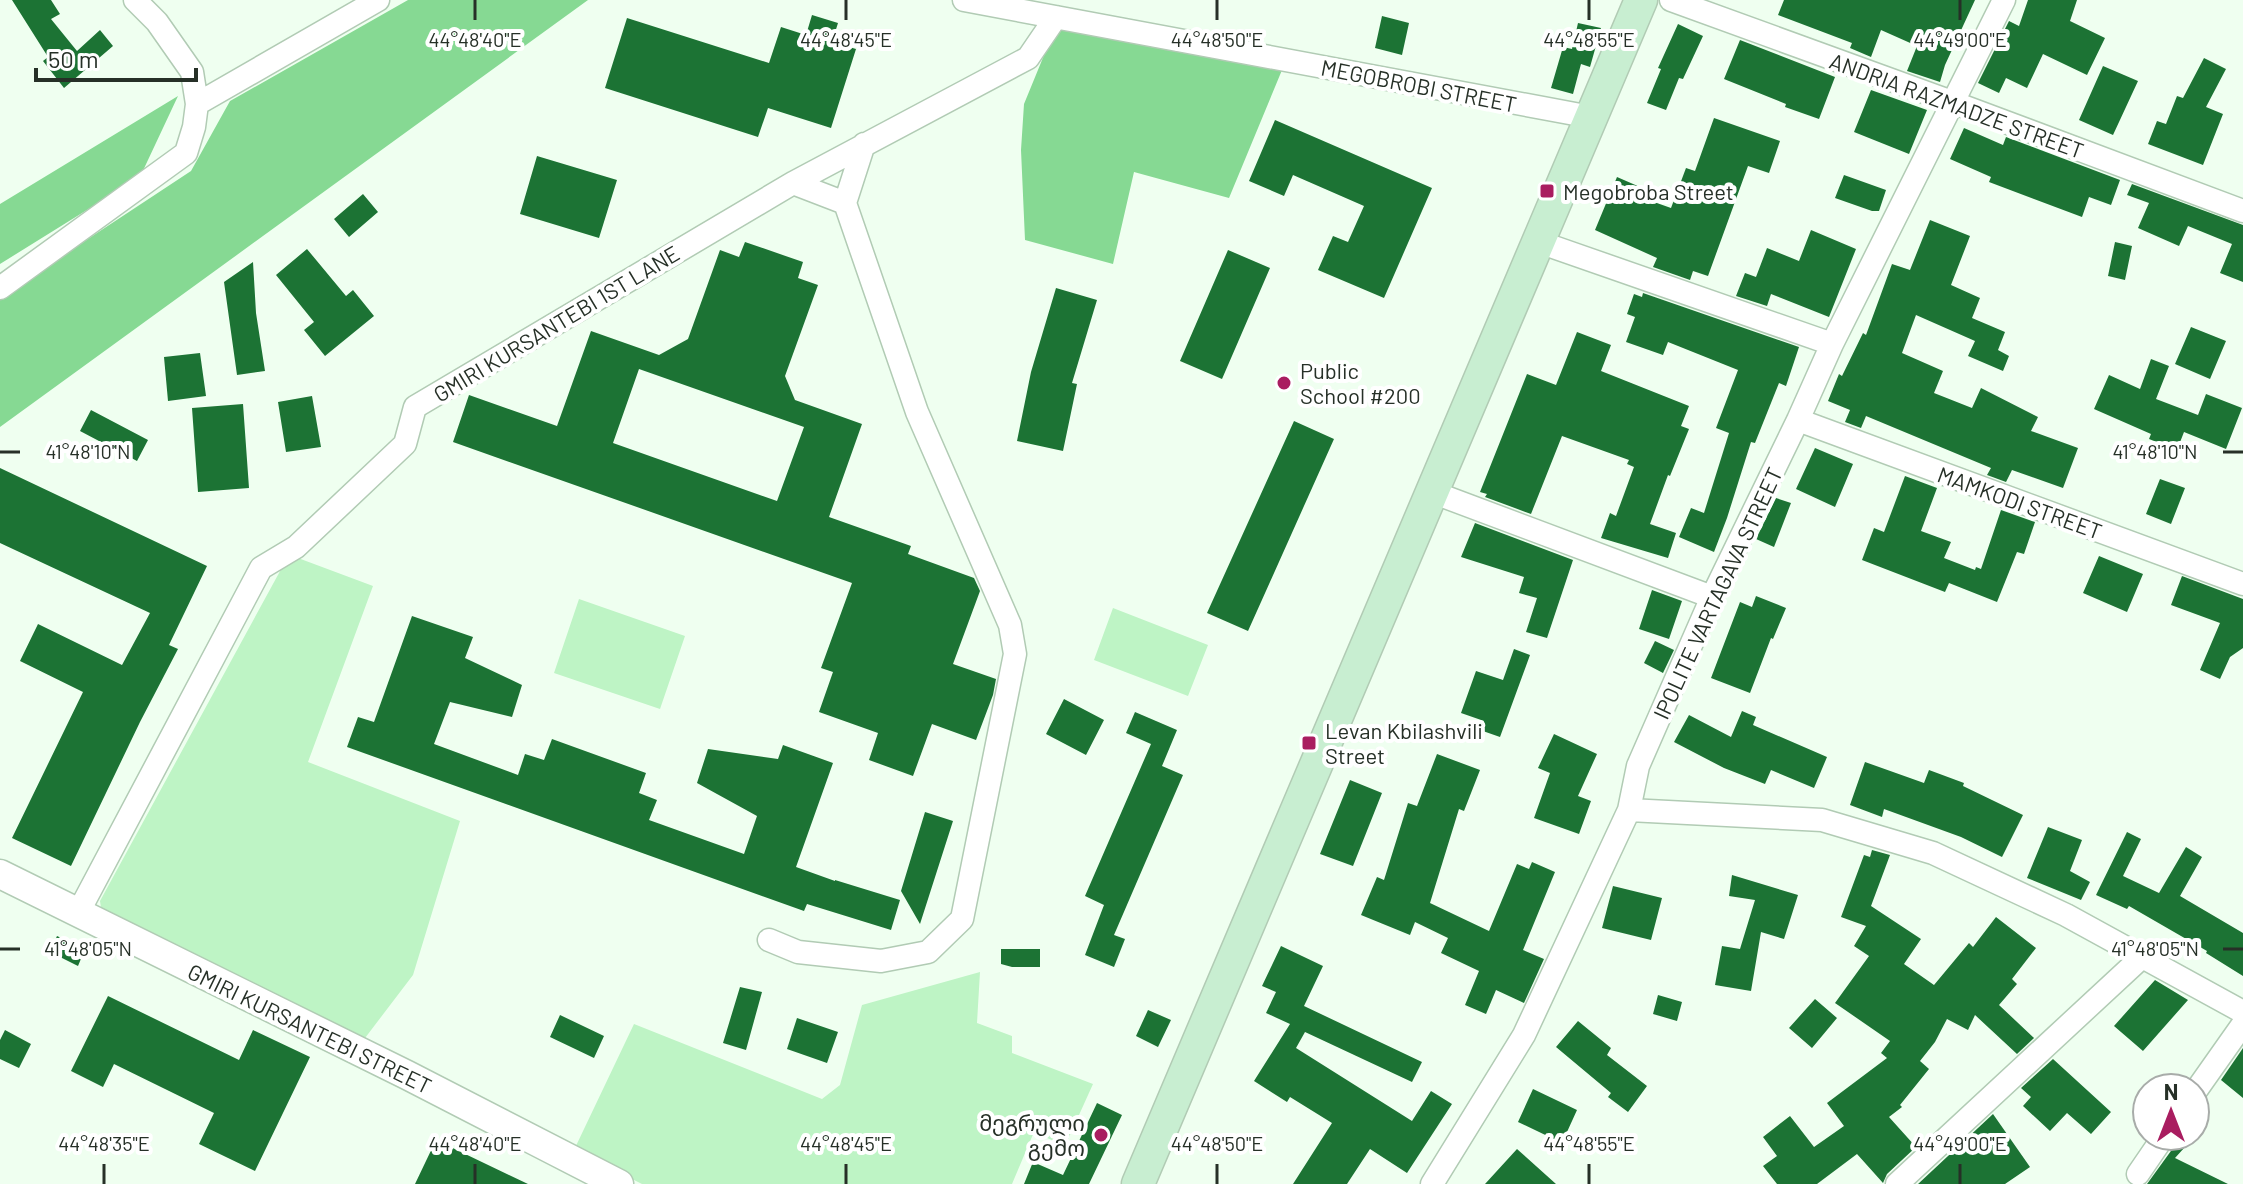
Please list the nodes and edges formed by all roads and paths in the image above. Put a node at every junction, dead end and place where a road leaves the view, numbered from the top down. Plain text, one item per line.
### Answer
1 (135, 0) edge
2 (378, 0) edge
3 (964, 0) edge
4 (1641, 0) edge
5 (1671, 0) edge
6 (2004, 0) edge
7 (1056, 17) junction
8 (1952, 102) junction
9 (197, 104) junction
10 (1591, 117) junction
11 (864, 144) junction
12 (793, 183) junction
13 (845, 203) junction
14 (2243, 211) edge
15 (1539, 242) junction
16 (0, 288) edge
17 (1832, 344) junction
18 (1798, 420) junction
19 (1432, 492) junction
20 (2243, 584) edge
21 (1712, 597) junction
22 (1629, 810) junction
23 (0, 874) edge
24 (78, 913) junction
25 (769, 940) dead end
26 (2143, 956) junction
27 (2243, 1012) edge
28 (2243, 1024) edge
29 (2209, 1072) edge
30 (2153, 1152) edge
31 (2138, 1174) dead end
32 (619, 1184) edge
33 (1138, 1184) edge
34 (1432, 1184) edge
35 (1897, 1184) edge

1 - 9 street
2 - 9 street
3 - 7 street, MEGOBROBI STREET
4 - 10 main road
5 - 8 street, ANDRIA RAZMADZE STREET
6 - 8 street, IPOLITE VARTAGAVA STREET
7 - 10 street, MEGOBROBI STREET
7 - 11 street, GMIRI KURSANTEBI 1ST LANE
8 - 14 street, ANDRIA RAZMADZE STREET
8 - 17 street, IPOLITE VARTAGAVA STREET
9 - 16 street
10 - 15 main road
11 - 12 street, GMIRI KURSANTEBI 1ST LANE
11 - 13 street
12 - 13 street
12 - 24 street, GMIRI KURSANTEBI 1ST LANE
13 - 25 street
15 - 17 street
15 - 19 main road
17 - 18 street, IPOLITE VARTAGAVA STREET
18 - 20 street, MAMKODI STREET
18 - 21 street, IPOLITE VARTAGAVA STREET
19 - 21 street
19 - 33 main road
21 - 22 street, IPOLITE VARTAGAVA STREET
22 - 26 street
22 - 34 street, IPOLITE VARTAGAVA STREET
23 - 24 street, GMIRI KURSANTEBI STREET
24 - 32 street, GMIRI KURSANTEBI STREET
26 - 27 street
26 - 35 street
28 - 29 street
30 - 31 street

